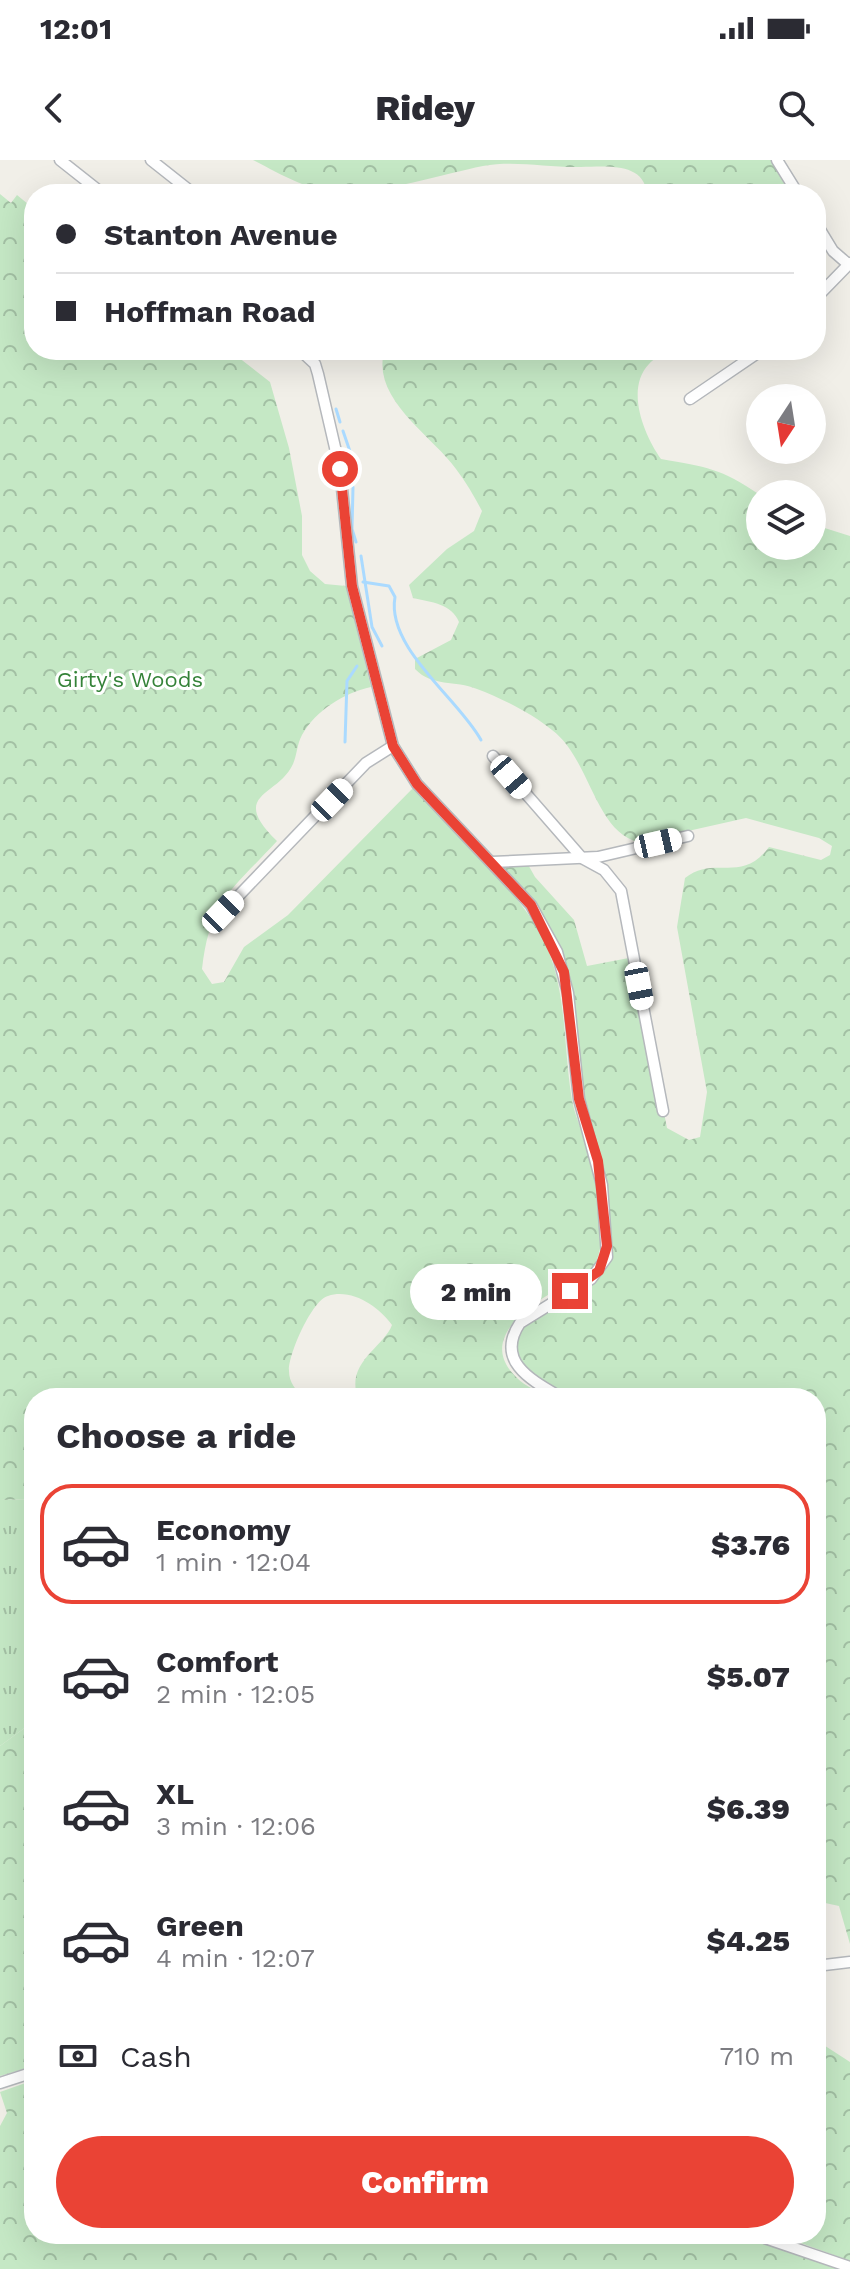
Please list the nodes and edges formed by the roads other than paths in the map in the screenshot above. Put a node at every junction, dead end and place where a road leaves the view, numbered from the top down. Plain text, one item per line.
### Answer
1 (60, 160) edge
2 (151, 160) edge
3 (777, 160) edge
4 (90, 184) edge
5 (181, 184) edge
6 (792, 184) edge
7 (826, 239) edge
8 (849, 264) edge
9 (826, 288) edge
10 (311, 360) edge
11 (747, 360) edge
12 (690, 399) dead end
13 (393, 746) junction
14 (493, 756) dead end
15 (688, 836) dead end
16 (582, 858) junction
17 (492, 862) junction
18 (223, 912) dead end
19 (663, 1111) dead end
20 (547, 1388) edge
21 (850, 1962) edge
22 (826, 1965) edge
23 (24, 2075) edge
24 (0, 2083) edge
25 (782, 2244) edge
26 (850, 2267) edge

1 - 4 street
2 - 5 street
3 - 6 street
7 - 8 street
8 - 9 street
10 - 13 street
11 - 12 street
13 - 17 street
13 - 18 street
14 - 16 street
15 - 16 street
16 - 17 street
16 - 19 street
17 - 20 street
21 - 22 street
23 - 24 street
25 - 26 street

